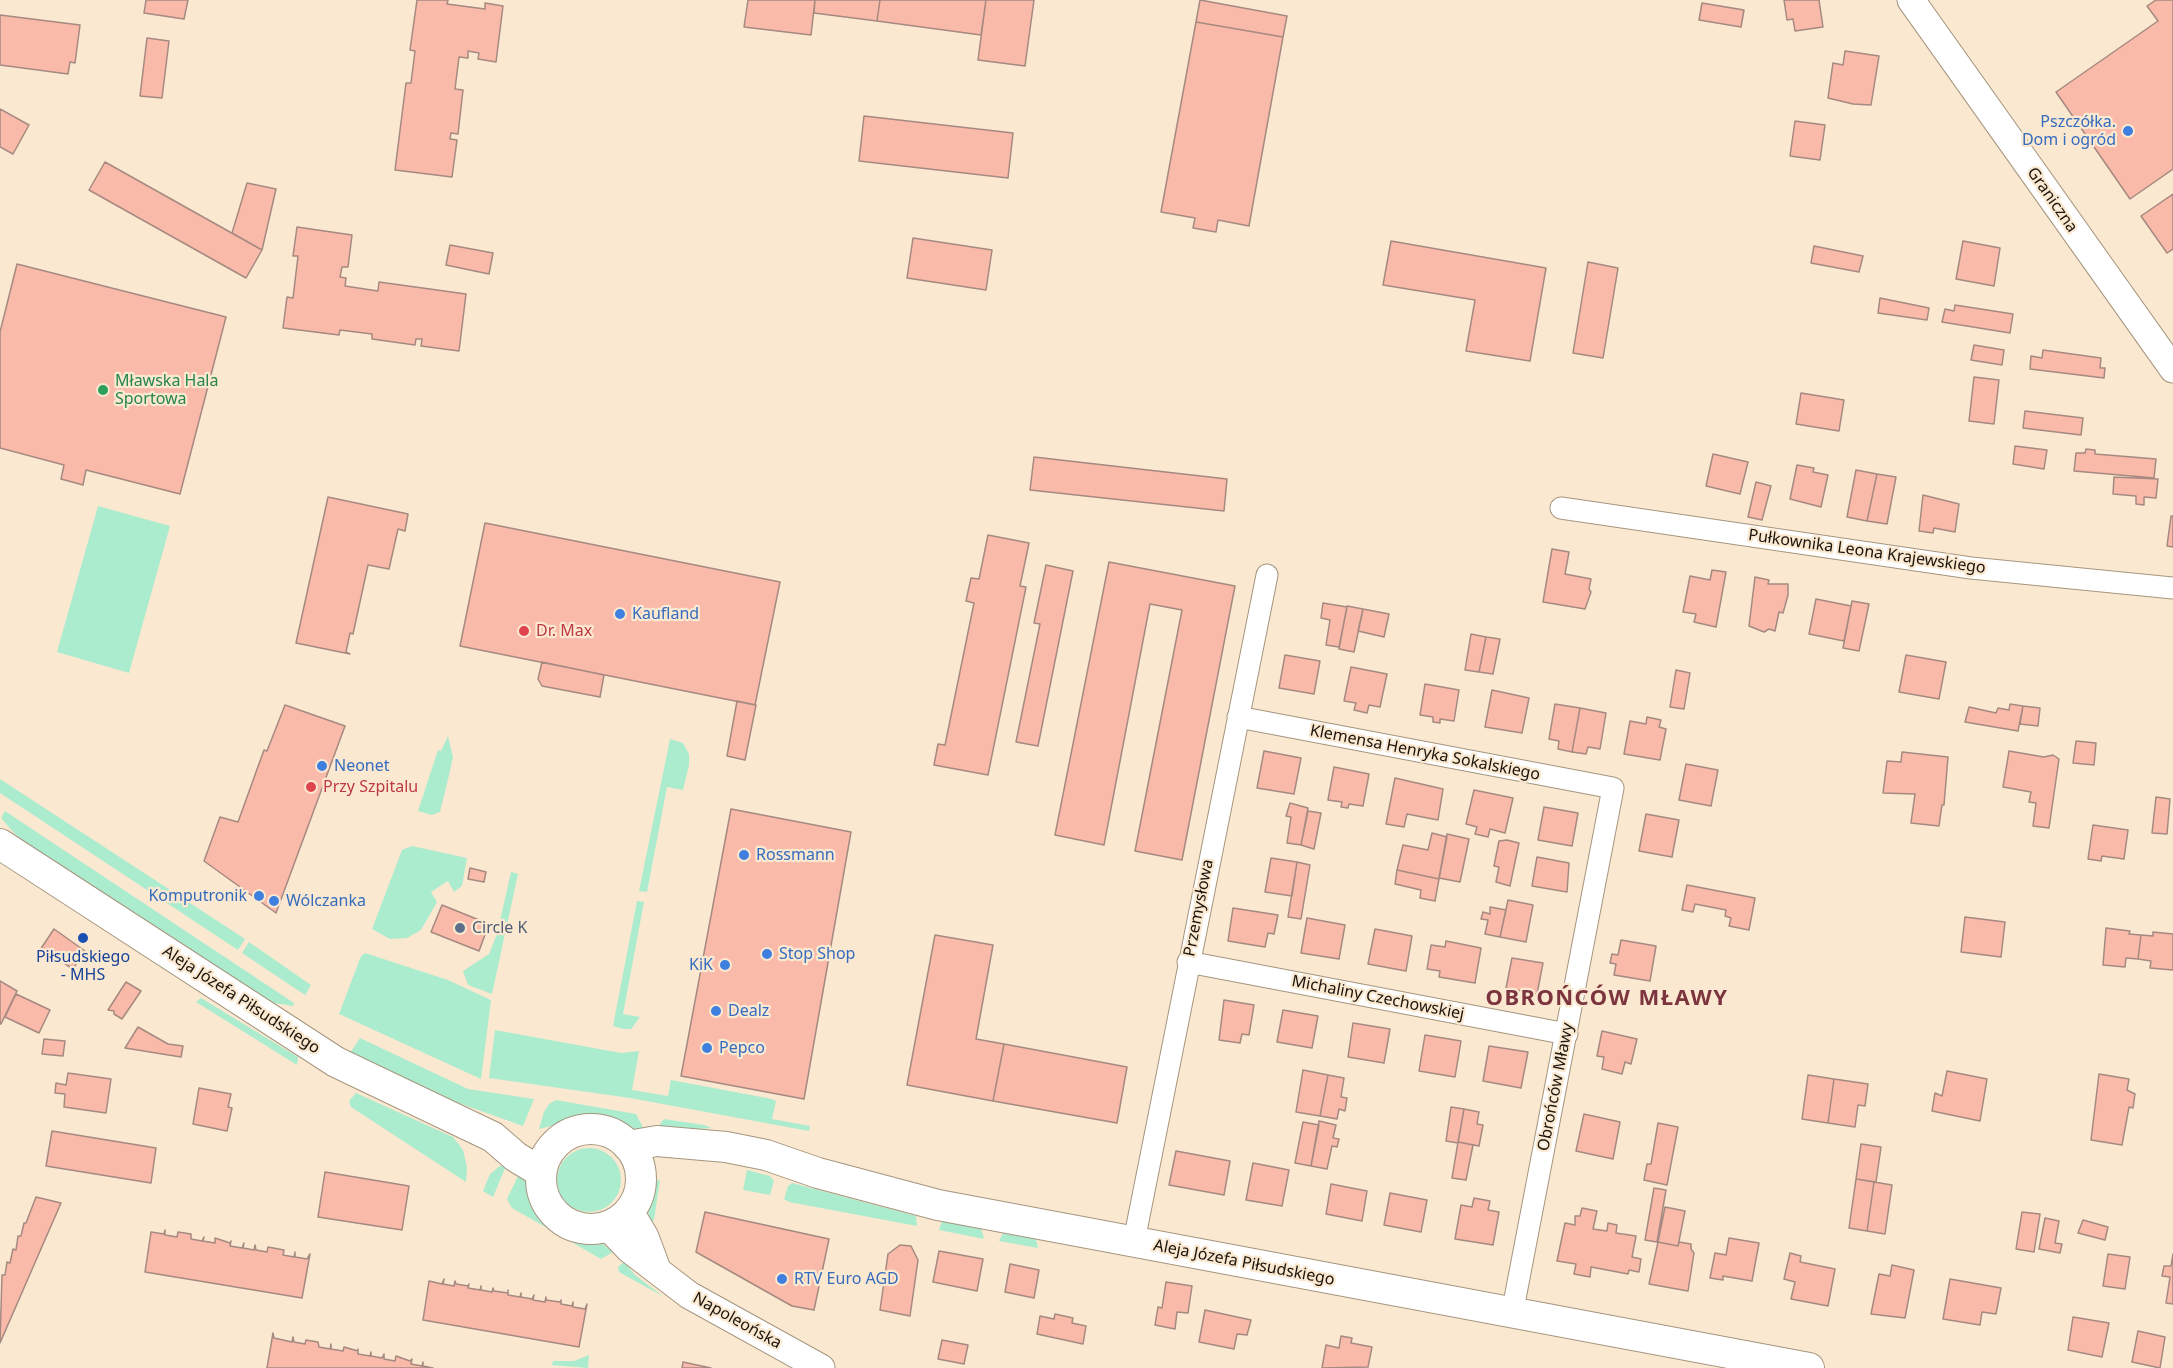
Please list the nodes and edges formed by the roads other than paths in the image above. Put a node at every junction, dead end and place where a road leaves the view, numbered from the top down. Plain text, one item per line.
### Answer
1 (1911, 0) edge
2 (2173, 369) edge
3 (1561, 508) dead end
4 (1267, 575) dead end
5 (2173, 588) edge
6 (1238, 717) junction
7 (1612, 788) joint
8 (0, 844) edge
9 (1188, 962) junction
10 (1567, 1034) junction
11 (547, 1159) junction
12 (634, 1159) junction
13 (618, 1218) junction
14 (1134, 1241) junction
15 (1512, 1314) junction
16 (821, 1368) edge
17 (1809, 1368) edge

1 - 2 street, Graniczna
3 - 5 street, Pułkownika Leona Krajewskiego
4 - 6 street, Przemysłowa
6 - 7 street, Klemensa Henryka Sokalskiego
6 - 9 street, Przemysłowa
7 - 10 street, Obrońców Mławy
8 - 11 main road, Aleja Józefa Piłsudskiego
9 - 10 street, Michaliny Czechowskiej
9 - 14 street, Przemysłowa
10 - 15 street, Obrońców Mławy
11 - 12 main road
11 - 13 main road
12 - 13 main road
12 - 14 main road, Aleja Józefa Piłsudskiego
13 - 16 street, Napoleońska
14 - 15 main road, Aleja Józefa Piłsudskiego
15 - 17 main road, Aleja Józefa Piłsudskiego

